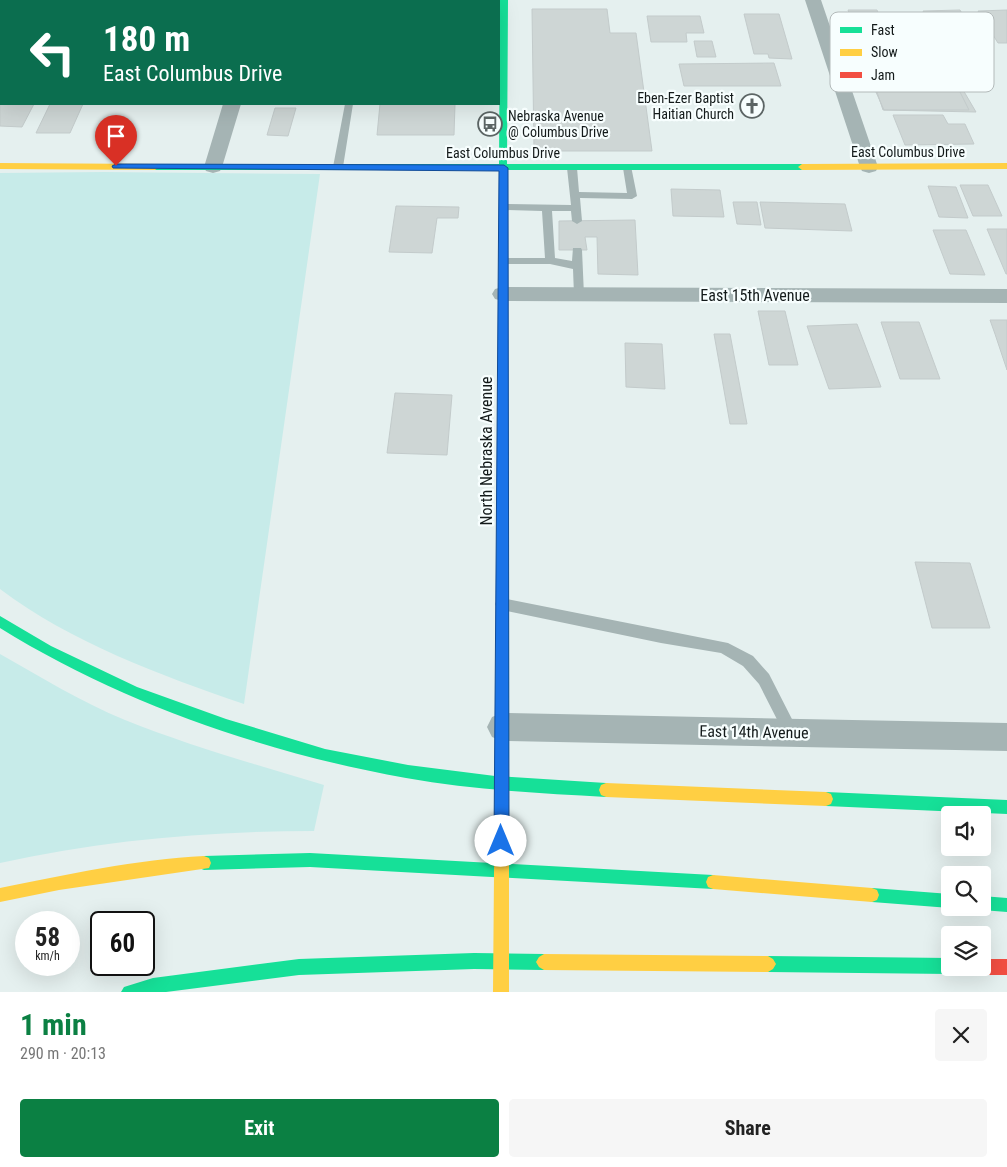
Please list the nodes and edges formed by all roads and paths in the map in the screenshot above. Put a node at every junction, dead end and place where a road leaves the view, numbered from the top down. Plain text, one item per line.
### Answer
1 (504, 0) edge
2 (813, 0) edge
3 (502, 17) edge
4 (501, 47) edge
5 (830, 50) edge
6 (844, 92) edge
7 (232, 105) edge
8 (349, 105) edge
9 (0, 166) edge
10 (1007, 166) edge
11 (214, 167) junction
12 (338, 167) junction
13 (870, 167) junction
14 (504, 168) junction
15 (572, 168) junction
16 (628, 168) junction
17 (574, 195) junction
18 (504, 207) junction
19 (547, 208) junction
20 (575, 208) junction
21 (577, 221) dead end
22 (578, 250) dead end
23 (503, 261) junction
24 (550, 261) junction
25 (578, 266) junction
26 (503, 294) junction
27 (579, 294) junction
28 (1007, 296) edge
29 (502, 604) junction
30 (0, 621) edge
31 (502, 728) junction
32 (791, 733) junction
33 (1007, 737) edge
34 (1007, 808) edge
35 (0, 895) edge
36 (941, 900) edge
37 (991, 904) edge
38 (1007, 905) edge
39 (941, 966) edge
40 (991, 967) edge
41 (1007, 967) edge
42 (129, 992) edge
43 (501, 992) edge

1 - 3 main road, North Nebraska Avenue
2 - 5 street
3 - 4 main road, North Nebraska Avenue
4 - 14 main road, North Nebraska Avenue
6 - 13 street
7 - 11 street
8 - 12 lane
9 - 11 main road, East Columbus Drive
10 - 13 main road, East Columbus Drive
11 - 12 main road, East Columbus Drive
12 - 14 main road, East Columbus Drive
13 - 16 main road, East Columbus Drive
14 - 15 main road, East Columbus Drive
14 - 18 main road, North Nebraska Avenue
15 - 16 main road, East Columbus Drive
15 - 17 lane
16 - 17 lane
17 - 20 lane
18 - 19 lane
18 - 23 main road, North Nebraska Avenue
19 - 20 lane
19 - 24 lane
20 - 21 lane
22 - 25 lane
23 - 24 lane
23 - 26 main road, North Nebraska Avenue
24 - 25 lane
25 - 27 lane
26 - 27 street, East 15th Avenue
26 - 29 main road, North Nebraska Avenue
27 - 28 street, East 15th Avenue
29 - 31 main road, North Nebraska Avenue
29 - 32 lane
30 - 34 main road
31 - 32 street, East 14th Avenue
31 - 43 main road, North Nebraska Avenue
32 - 33 street, East 14th Avenue
35 - 36 main road
37 - 38 main road
39 - 42 main road
40 - 41 main road

